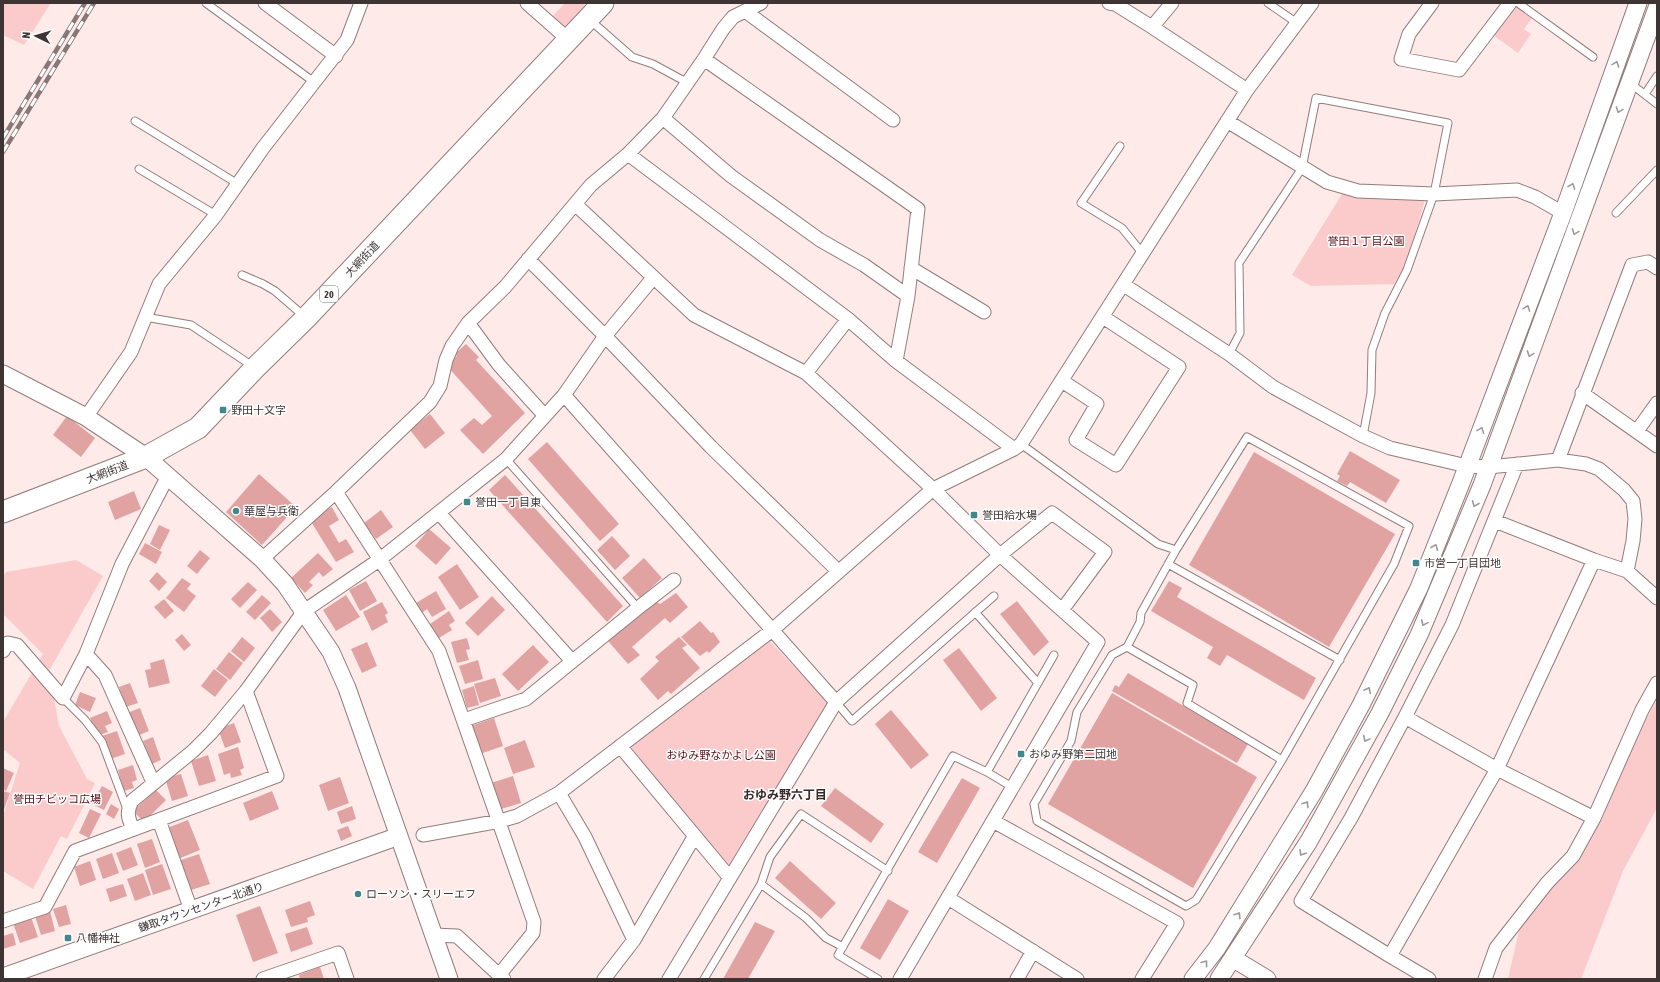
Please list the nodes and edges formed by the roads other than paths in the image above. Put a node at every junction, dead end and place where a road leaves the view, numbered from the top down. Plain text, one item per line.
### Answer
1 (206, 3) edge
2 (265, 3) edge
3 (361, 3) edge
4 (527, 3) edge
5 (603, 3) edge
6 (761, 3) edge
7 (1113, 3) edge
8 (1172, 3) edge
9 (1268, 3) edge
10 (1312, 3) edge
11 (1432, 3) edge
12 (1510, 3) edge
13 (1518, 3) edge
14 (1638, 3) edge
15 (1657, 8) edge
16 (745, 11) junction
17 (588, 19) junction
18 (1297, 23) junction
19 (1152, 27) junction
20 (569, 40) junction
21 (336, 56) junction
22 (1593, 57) dead end
23 (704, 59) junction
24 (1657, 76) edge
25 (314, 82) junction
26 (688, 83) junction
27 (1629, 83) junction
28 (1247, 90) junction
29 (1645, 94) junction
30 (1657, 104) edge
31 (663, 118) junction
32 (893, 120) dead end
33 (135, 121) dead end
34 (1227, 121) junction
35 (1120, 146) dead end
36 (628, 154) junction
37 (1302, 168) junction
38 (139, 169) dead end
39 (1657, 170) edge
40 (238, 184) junction
41 (1434, 194) junction
42 (575, 204) junction
43 (1616, 212) dead end
44 (1562, 213) junction
45 (216, 215) junction
46 (1143, 254) junction
47 (528, 259) junction
48 (911, 268) junction
49 (1657, 268) edge
50 (242, 275) dead end
51 (653, 278) junction
52 (1124, 285) junction
53 (908, 296) junction
54 (984, 312) dead end
55 (145, 317) junction
56 (1103, 317) junction
57 (306, 318) junction
58 (848, 319) junction
59 (468, 323) junction
60 (605, 336) junction
61 (1228, 354) junction
62 (896, 361) junction
63 (255, 368) junction
64 (806, 373) junction
65 (3, 374) edge
66 (1062, 381) junction
67 (1582, 393) junction
68 (564, 395) junction
69 (1657, 403) edge
70 (545, 416) junction
71 (86, 417) junction
72 (1637, 431) junction
73 (1363, 436) junction
74 (1017, 446) junction
75 (1657, 446) edge
76 (146, 457) junction
77 (506, 459) junction
78 (1558, 460) junction
79 (1517, 464) junction
80 (1467, 466) junction
81 (1489, 467) junction
82 (168, 476) junction
83 (933, 489) junction
84 (336, 492) junction
85 (3, 512) edge
86 (439, 512) junction
87 (1495, 521) junction
88 (1176, 550) junction
89 (1000, 555) junction
90 (262, 559) junction
91 (379, 560) junction
92 (1594, 560) junction
93 (1168, 564) junction
94 (838, 571) junction
95 (1627, 572) junction
96 (674, 580) dead end
97 (994, 596) dead end
98 (1657, 598) edge
99 (638, 608) junction
100 (1062, 610) junction
101 (304, 611) junction
102 (975, 612) junction
103 (771, 631) junction
104 (1127, 647) junction
105 (3, 651) edge
106 (86, 654) junction
107 (1054, 655) dead end
108 (1340, 660) junction
109 (572, 661) junction
110 (1038, 683) junction
111 (1657, 683) edge
112 (246, 691) junction
113 (63, 698) junction
114 (836, 702) junction
115 (1405, 716) junction
116 (464, 720) junction
117 (620, 746) junction
118 (1282, 760) junction
119 (1498, 769) junction
120 (987, 772) junction
121 (153, 782) junction
122 (1012, 787) junction
123 (559, 793) junction
124 (127, 809) junction
125 (1594, 818) junction
126 (159, 820) junction
127 (993, 820) junction
128 (500, 821) junction
129 (133, 829) junction
130 (423, 835) dead end
131 (399, 836) junction
132 (694, 837) junction
133 (888, 871) junction
134 (730, 878) junction
135 (761, 884) junction
136 (948, 898) junction
137 (191, 910) junction
138 (3, 921) edge
139 (434, 936) junction
140 (634, 940) junction
141 (843, 947) junction
142 (1033, 951) junction
143 (1390, 956) junction
144 (1234, 958) junction
145 (3, 977) edge
146 (502, 977) edge
147 (263, 979) edge
148 (347, 979) edge
149 (449, 979) edge
150 (604, 979) edge
151 (670, 979) edge
152 (704, 979) edge
153 (878, 979) edge
154 (900, 979) edge
155 (1017, 979) edge
156 (1077, 979) edge
157 (1142, 979) edge
158 (1193, 979) edge
159 (1219, 979) edge
160 (1267, 979) edge
161 (1429, 979) edge
162 (1485, 979) edge

1 - 25 lane
2 - 21 street
3 - 21 street
4 - 20 street
5 - 17 main road, 大網街道 / 20
6 - 16 street
7 - 19 street
8 - 19 street
9 - 18 lane
10 - 18 street
11 - 12 street
13 - 22 lane
44 -> 14 street
15 - 27 street
16 - 23 street
16 - 32 street
17 - 20 main road, 大網街道 / 20
17 - 26 lane
18 - 28 street
19 - 28 street
20 - 57 main road, 大網街道 / 20
21 - 25 street
23 - 26 street
23 - 48 street
24 - 29 lane
25 - 40 street
26 - 31 street
27 - 29 lane
27 -> 81 street
28 - 34 street
29 - 30 lane
31 - 36 street
31 - 53 street
33 - 40 lane
34 - 37 street
34 - 46 street
35 - 46 lane
36 - 42 street
36 - 58 street
37 - 41 street
37 - 41 lane
37 - 61 lane
38 - 45 lane
39 - 43 lane
40 - 45 street
41 - 44 street
41 - 73 lane
42 - 47 street
42 - 51 street
80 -> 44 street
45 - 55 street
46 - 52 street
47 - 59 street
47 - 60 street
48 - 53 street
48 - 54 street
49 - 67 street
50 - 57 lane
51 - 60 street
51 - 64 street
52 - 56 street
52 - 61 street
53 - 62 street
55 - 63 lane
55 - 71 street
56 - 66 street
56 - 66 street
57 - 63 main road, 大網街道 / 20
58 - 62 street
58 - 64 street
59 - 70 street
59 - 84 street
60 - 68 street
60 - 94 street
61 - 73 street
62 - 74 street
63 - 76 main road, 大網街道 / 20
64 - 83 street
65 - 71 street
66 - 74 street
67 - 72 street
67 - 78 street
68 - 70 street
68 - 103 street
69 - 72 street
70 - 77 street
71 - 76 street
72 - 75 street
73 - 80 street
74 - 83 street
74 - 88 lane
76 - 82 street
76 - 85 main road, 大網街道 / 20
77 - 86 street
77 - 99 lane
78 - 79 street
78 - 95 street
79 - 81 street
79 - 87 street
80 - 81 street
158 -> 80 street
81 -> 144 street
82 - 90 street
82 - 106 street
83 - 89 street
83 - 94 street
84 - 90 street
84 - 91 street
86 - 91 street
86 - 109 street
87 - 92 street
87 - 115 street
88 - 93 lane
88 - 108 lane
89 - 100 street
89 - 100 street
89 - 114 street
90 - 101 street
91 - 101 street
91 - 116 street
92 - 95 street
92 - 119 street
93 - 104 lane
93 - 108 lane
94 - 103 street
95 - 98 street
96 - 99 street
97 - 102 lane
99 - 109 street
100 - 122 street
101 - 112 street
101 - 131 street
102 - 110 lane
102 - 114 lane
103 - 114 street
103 - 117 street
104 - 118 lane
104 - 118 lane
105 - 113 street
106 - 113 street
106 - 121 street
107 - 110 lane
108 - 118 lane
109 - 116 street
110 - 120 lane
111 - 125 street
112 - 121 street
112 - 126 street
113 - 124 lane
114 - 134 street
115 - 119 street
115 - 143 street
116 - 128 street
117 - 123 street
117 - 132 street
119 - 125 street
119 - 143 street
120 - 122 lane
120 - 133 lane
121 - 124 street
122 - 127 street
123 - 128 street
123 - 140 street
124 - 129 street
125 - 162 street
126 - 129 street
126 - 137 street
127 - 136 street
127 - 157 street
128 - 130 street
128 - 146 street
129 - 138 street
131 - 137 street, 鎌取タウンセンター北通り
131 - 139 street
132 - 134 street
132 - 140 street
133 - 135 lane
133 - 141 lane
134 - 151 street
135 - 141 lane
135 - 152 lane
136 - 142 street
136 - 154 street
137 - 145 street, 鎌取タウンセンター北通り
139 - 146 street
139 - 149 street
140 - 150 street
141 - 153 lane
142 - 155 street
142 - 156 street
143 - 161 street
144 - 159 street
144 - 160 street
147 - 148 street

